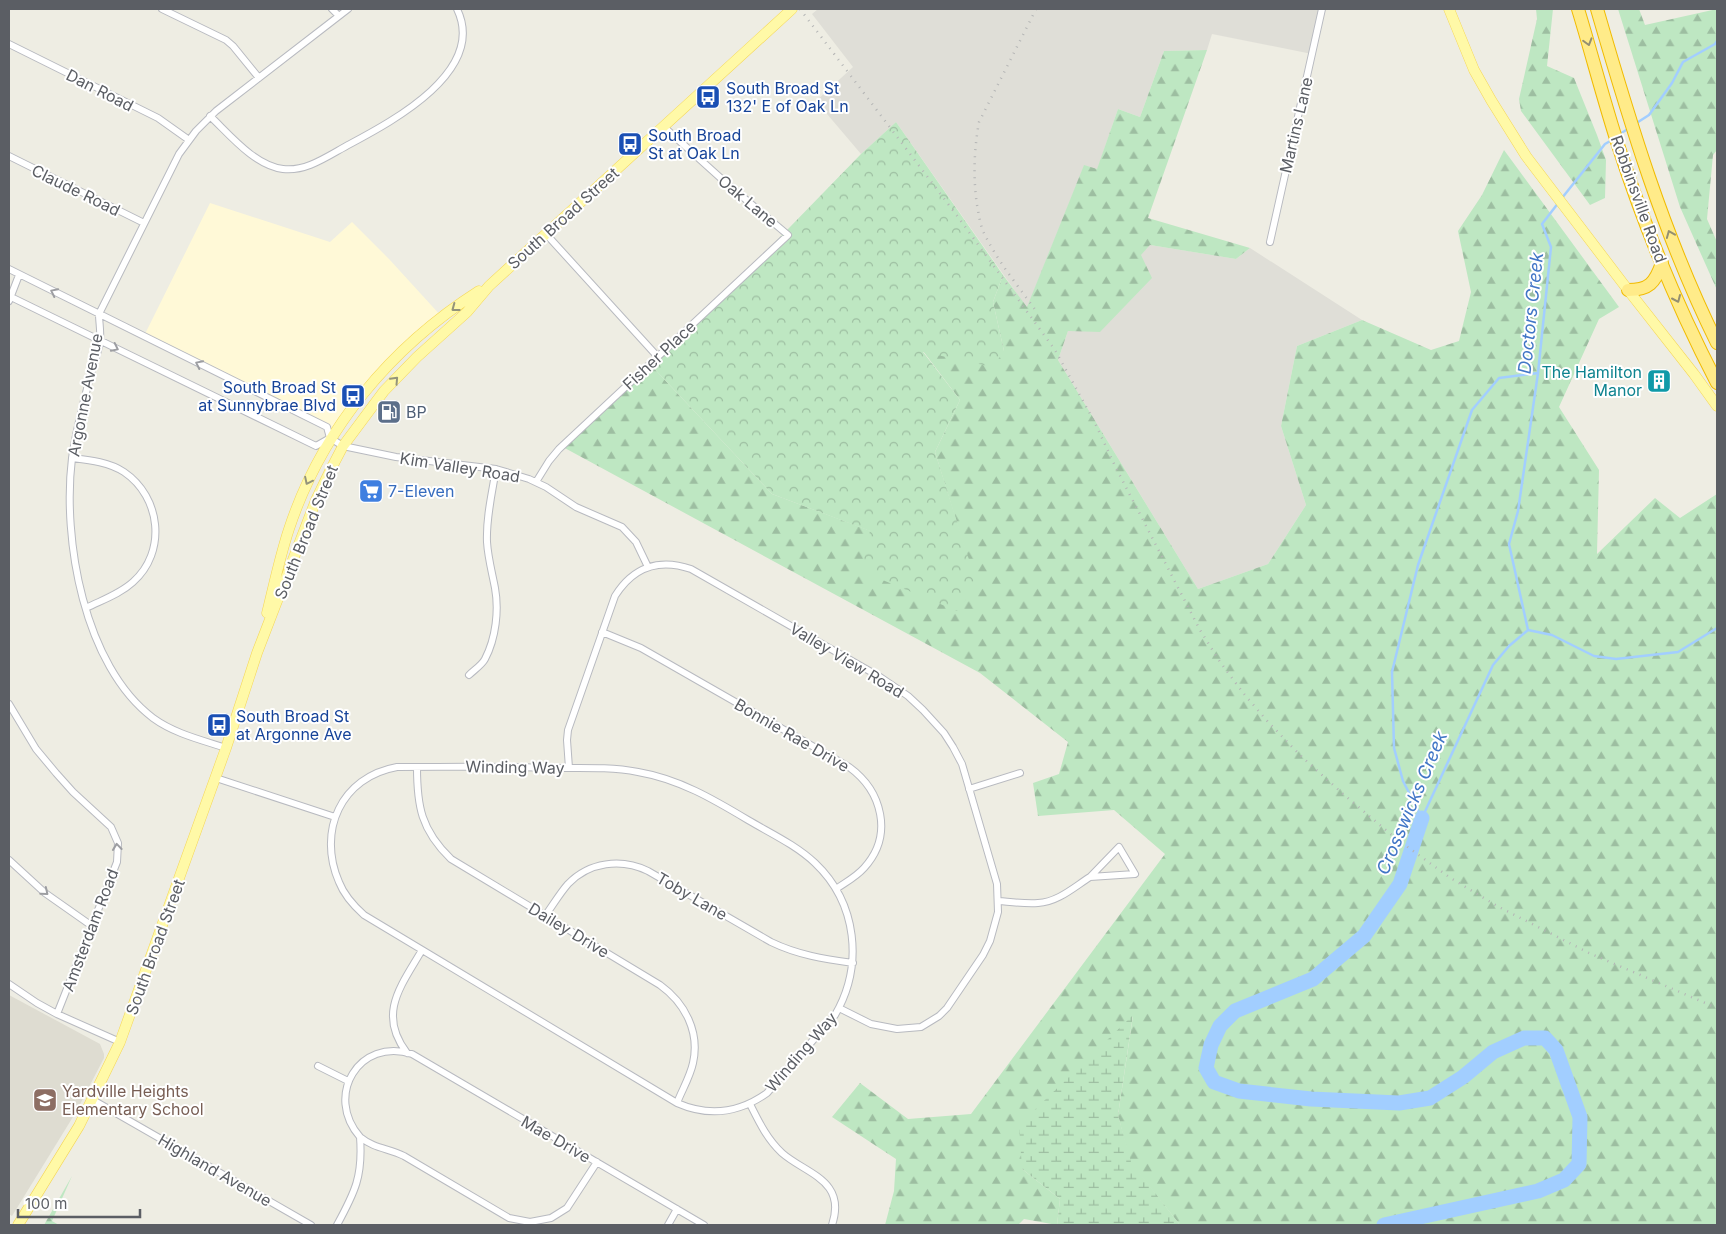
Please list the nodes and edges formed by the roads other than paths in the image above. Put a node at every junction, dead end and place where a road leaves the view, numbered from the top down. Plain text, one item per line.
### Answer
1 (162, 9) edge
2 (332, 9) edge
3 (348, 9) edge
4 (457, 9) edge
5 (792, 9) edge
6 (1322, 9) edge
7 (1449, 9) edge
8 (1578, 9) edge
9 (1597, 9) edge
10 (339, 16) junction
11 (9, 44) edge
12 (259, 78) junction
13 (210, 116) junction
14 (664, 127) junction
15 (189, 140) junction
16 (9, 156) edge
17 (144, 223) junction
18 (546, 234) junction
19 (788, 234) joint
20 (1270, 242) dead end
21 (1662, 263) junction
22 (9, 269) edge
23 (19, 275) junction
24 (489, 286) junction
25 (1628, 290) junction
26 (9, 298) edge
27 (98, 314) junction
28 (422, 333) junction
29 (100, 340) junction
30 (431, 343) junction
31 (1717, 343) edge
32 (401, 352) junction
33 (416, 356) junction
34 (657, 356) junction
35 (1717, 383) edge
36 (1716, 405) edge
37 (330, 438) junction
38 (343, 446) junction
39 (72, 458) junction
40 (496, 469) junction
41 (536, 482) junction
42 (648, 567) junction
43 (86, 608) junction
44 (602, 632) junction
45 (257, 653) junction
46 (469, 675) dead end
47 (9, 704) edge
48 (226, 748) junction
49 (418, 767) junction
50 (569, 768) junction
51 (1020, 773) dead end
52 (216, 778) junction
53 (969, 789) junction
54 (335, 817) junction
55 (9, 860) edge
56 (1090, 877) junction
57 (836, 888) junction
58 (998, 901) junction
59 (545, 916) junction
60 (92, 926) junction
61 (422, 950) junction
62 (852, 963) junction
63 (9, 984) edge
64 (838, 1008) junction
65 (57, 1014) junction
66 (120, 1042) junction
67 (408, 1053) junction
68 (318, 1066) dead end
69 (348, 1081) junction
70 (93, 1100) junction
71 (676, 1103) junction
72 (750, 1104) junction
73 (360, 1137) junction
74 (596, 1162) junction
75 (677, 1209) junction
76 (18, 1225) edge
77 (311, 1225) edge
78 (337, 1225) edge
79 (668, 1225) edge
80 (704, 1225) edge
81 (832, 1225) edge

1 - 12 street
2 - 10 street
3 - 10 street, Argonne Avenue
4 - 13 street
5 - 14 main road, South Broad Street
6 - 20 street, Martins Lane
7 - 25 main road
8 -> 21 highway, Robbinsville Road
31 -> 9 highway, Robbinsville Road
10 - 12 street, Argonne Avenue
11 - 15 street, Dan Road
12 - 13 street, Argonne Avenue
13 - 15 street, Argonne Avenue
14 - 18 main road, South Broad Street
14 - 19 street, Oak Lane
15 - 17 street, Argonne Avenue
16 - 17 street, Claude Road
17 - 27 street, Argonne Avenue
18 - 24 main road, South Broad Street
18 - 34 street
19 - 34 street, Fisher Place
21 - 25 highway
21 -> 35 highway, Robbinsville Road
22 - 23 street, Kim Valley Road
23 - 26 street
27 -> 23 street, Kim Valley Road
24 -> 28 main road, South Broad Street
24 - 30 main road, South Broad Street
25 - 36 main road
26 - 29 street
27 - 29 street, Argonne Avenue
37 -> 27 street, Kim Valley Road
28 - 30 main road
28 - 32 main road, South Broad Street
29 -> 37 street
29 - 39 street, Argonne Avenue
30 - 33 main road, South Broad Street
32 - 33 main road
32 - 37 main road, South Broad Street
38 -> 33 main road, South Broad Street
34 - 41 street, Fisher Place
37 - 38 street, Kim Valley Road
37 -> 45 main road, South Broad Street
38 - 40 street, Kim Valley Road
38 - 45 main road, South Broad Street
39 - 43 street, Argonne Avenue
39 - 43 street
40 - 41 street, Kim Valley Road
40 - 46 street
41 - 42 street, Kim Valley Road
42 - 44 street, Valley View Road
42 - 53 street, Valley View Road
43 - 48 street, Argonne Avenue
44 - 50 street, Valley View Road
44 - 57 street, Bonnie Rae Drive
45 - 48 main road, South Broad Street
60 -> 47 street, Amsterdam Road
48 - 52 main road, South Broad Street
49 - 50 street, Winding Way
49 - 54 street, Winding Way
49 - 59 street, Dailey Drive
50 - 57 street, Winding Way
51 - 53 street
52 - 54 street
52 - 66 main road, South Broad Street
53 - 58 street, Valley View Road
54 - 61 street, Winding Way
55 -> 60 street
56 - 56 street
56 - 58 street
57 - 62 street, Winding Way
58 - 64 street, Valley View Road
59 - 62 street, Toby Lane
59 - 71 street, Dailey Drive
60 - 65 street, Amsterdam Road
61 - 67 street
61 - 71 street, Winding Way
62 - 64 street, Winding Way
63 - 65 street
64 - 72 street, Winding Way
65 - 66 street
66 - 70 main road, South Broad Street
67 - 69 street
67 - 74 street, Mae Drive
68 - 69 street
69 - 73 street
70 - 76 main road, South Broad Street
70 - 77 street, Highland Avenue
71 - 72 street, Winding Way
72 - 81 street
73 - 74 street
73 - 78 street
74 - 75 street, Mae Drive
75 - 79 street
75 - 80 street, Mae Drive

